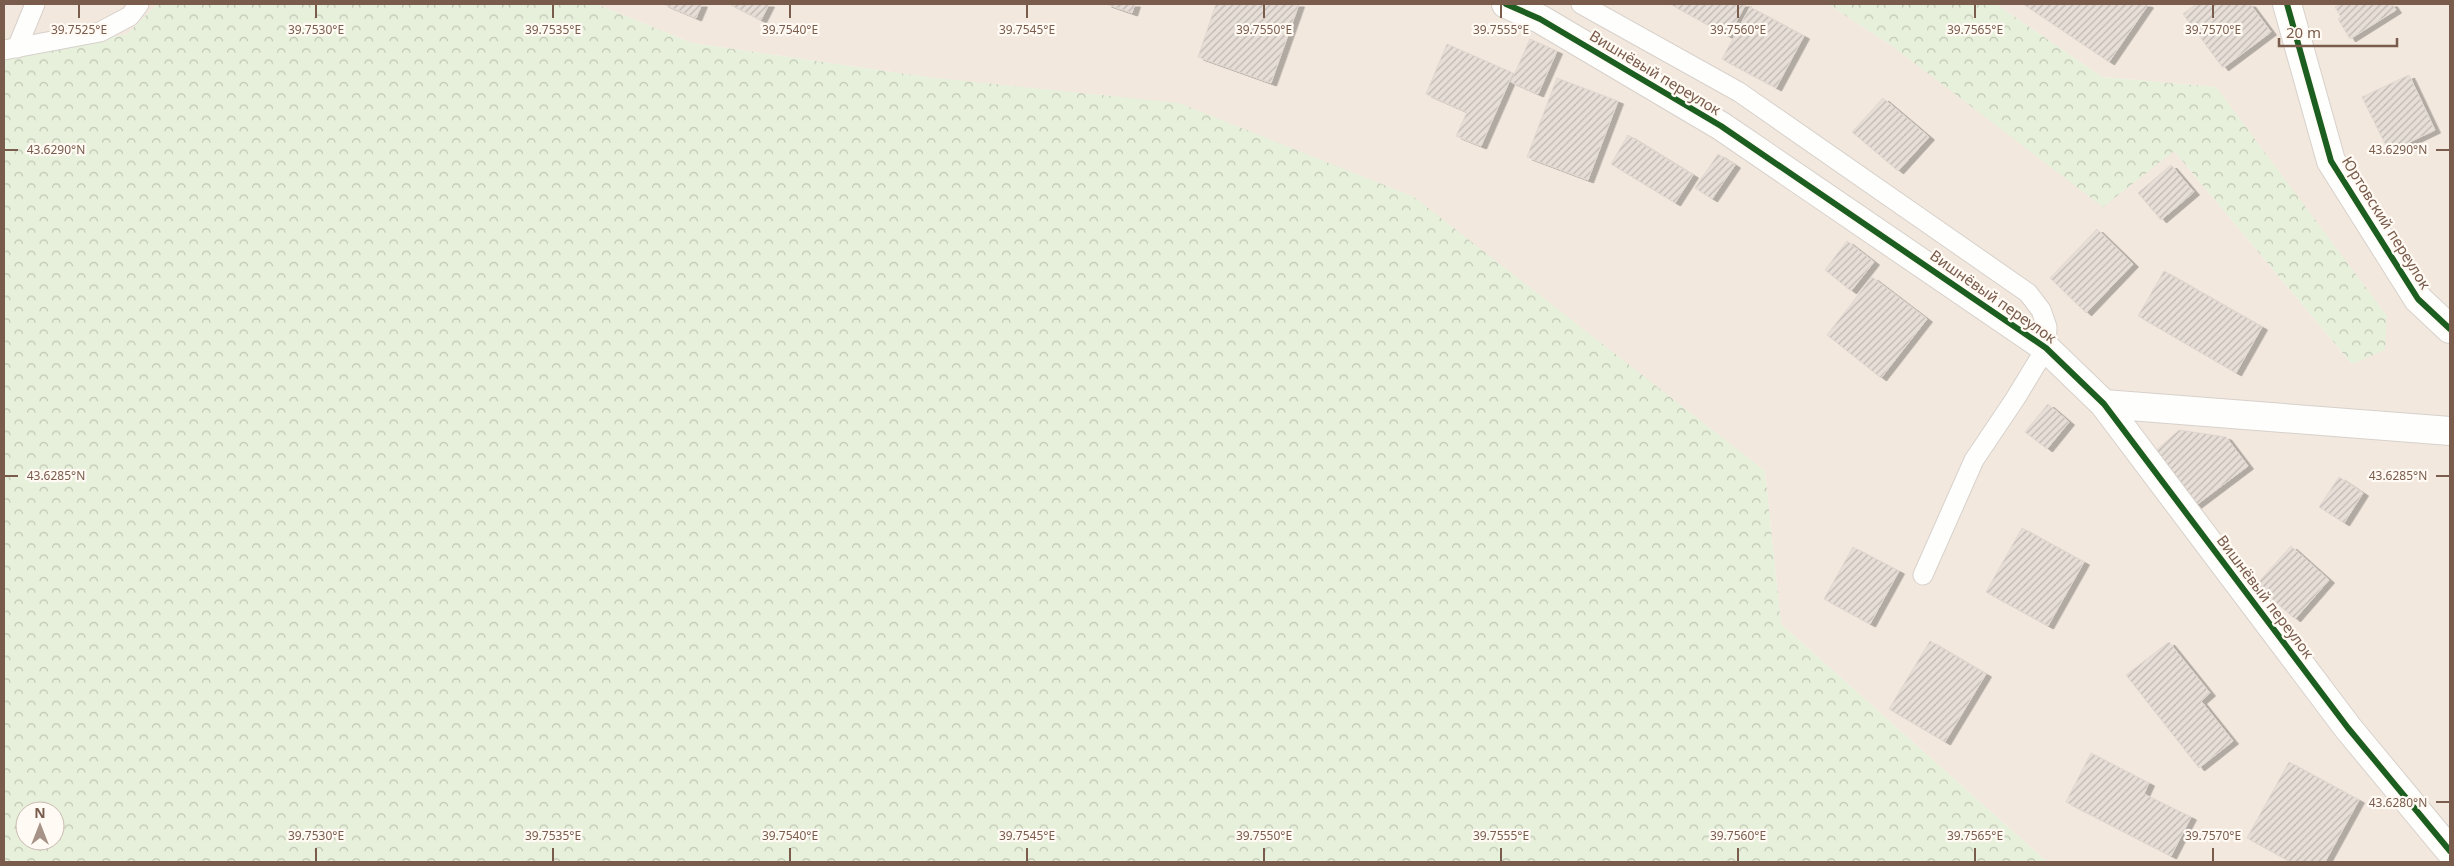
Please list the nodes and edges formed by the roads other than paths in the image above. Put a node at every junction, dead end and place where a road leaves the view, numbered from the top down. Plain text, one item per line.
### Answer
1 (35, 4) edge
2 (139, 4) edge
3 (1506, 4) edge
4 (1581, 4) edge
5 (2287, 4) edge
6 (10, 49) edge
7 (2450, 329) edge
8 (2046, 348) junction
9 (2104, 404) junction
10 (2450, 431) edge
11 (1923, 575) dead end
12 (2450, 851) edge

1 - 6 lane
2 - 6 lane
3 - 8 street, Вишнёвый переулок
4 - 8 lane
5 - 7 street, Юртовский переулок
8 - 9 street, Вишнёвый переулок
8 - 11 lane
9 - 10 street
9 - 12 street, Вишнёвый переулок

